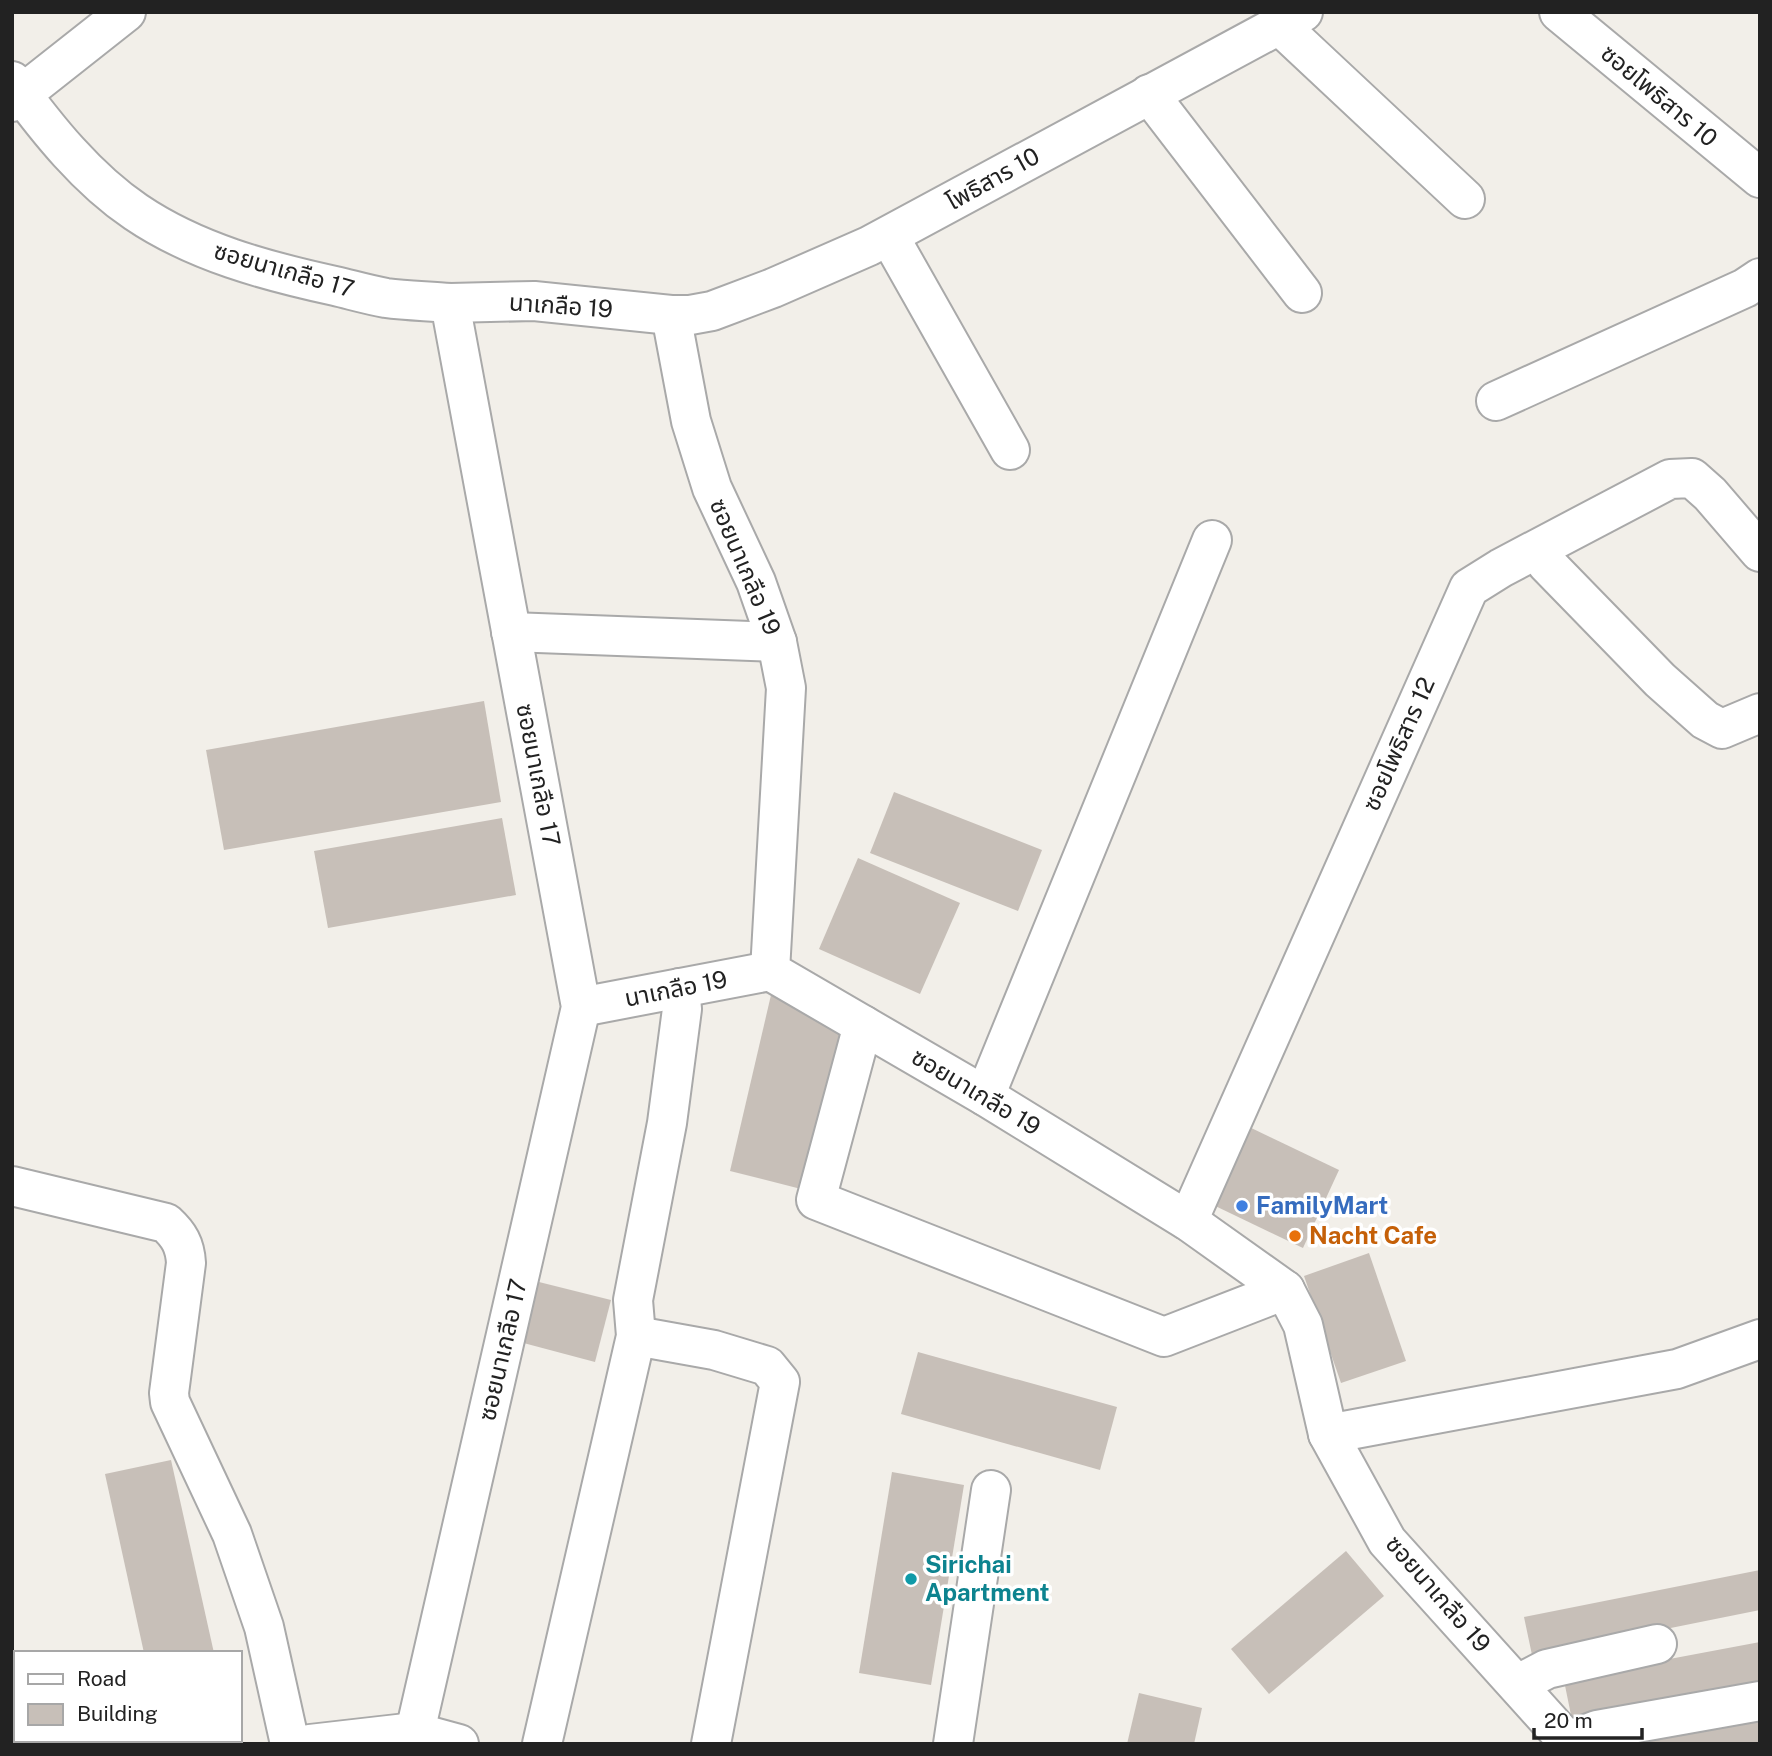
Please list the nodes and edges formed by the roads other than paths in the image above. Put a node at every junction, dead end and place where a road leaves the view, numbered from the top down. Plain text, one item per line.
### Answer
1 (126, 12) edge
2 (1559, 12) edge
3 (1291, 18) edge
4 (15, 92) edge
5 (1149, 94) junction
6 (1760, 178) edge
7 (1465, 199) dead end
8 (889, 236) junction
9 (1760, 278) edge
10 (1302, 293) dead end
11 (450, 303) junction
12 (671, 315) junction
13 (1496, 401) dead end
14 (1010, 450) dead end
15 (1212, 540) dead end
16 (1539, 549) junction
17 (1760, 552) edge
18 (512, 632) junction
19 (776, 642) junction
20 (1760, 713) edge
21 (770, 971) junction
22 (680, 988) junction
23 (581, 1007) junction
24 (863, 1025) junction
25 (985, 1096) junction
26 (12, 1186) edge
27 (1188, 1221) junction
28 (1285, 1290) junction
29 (636, 1336) junction
30 (1760, 1339) edge
31 (1328, 1434) junction
32 (991, 1490) dead end
33 (1657, 1644) dead end
34 (1518, 1684) junction
35 (1760, 1701) edge
36 (415, 1738) edge
37 (1569, 1742) edge
38 (290, 1744) edge
39 (310, 1744) edge
40 (459, 1744) edge
41 (542, 1744) edge
42 (711, 1744) edge
43 (953, 1744) edge

1 - 4 street
2 - 6 street, ซอยโพธิสาร 10
3 - 5 street, โพธิสาร 10
3 - 7 street
4 - 11 street, ซอยนาเกลือ 17
5 - 8 street, โพธิสาร 10
5 - 10 street
8 - 12 street, โพธิสาร 10
8 - 14 street
9 - 13 street
11 - 12 street, นาเกลือ 19
11 - 18 street, ซอยนาเกลือ 17
12 - 19 street, ซอยนาเกลือ 19
15 - 25 street
16 - 17 street, ซอยโพธิสาร 12
16 - 20 street
16 - 27 street, ซอยโพธิสาร 12
18 - 19 street
18 - 23 street, ซอยนาเกลือ 17
19 - 21 street, ซอยนาเกลือ 19
21 - 22 street, นาเกลือ 19
21 - 24 street, ซอยนาเกลือ 19
22 - 23 street, นาเกลือ 19
22 - 29 street
23 - 36 street, ซอยนาเกลือ 17
24 - 25 street, ซอยนาเกลือ 19
24 - 28 street
25 - 27 street, ซอยนาเกลือ 19
26 - 38 street
27 - 28 street, ซอยนาเกลือ 19
28 - 31 street, ซอยนาเกลือ 19
29 - 41 street
29 - 42 street
30 - 31 street
31 - 34 street, ซอยนาเกลือ 19
32 - 43 street
33 - 34 street
34 - 37 street, ซอยนาเกลือ 19
35 - 37 street
36 - 39 street
36 - 40 street

